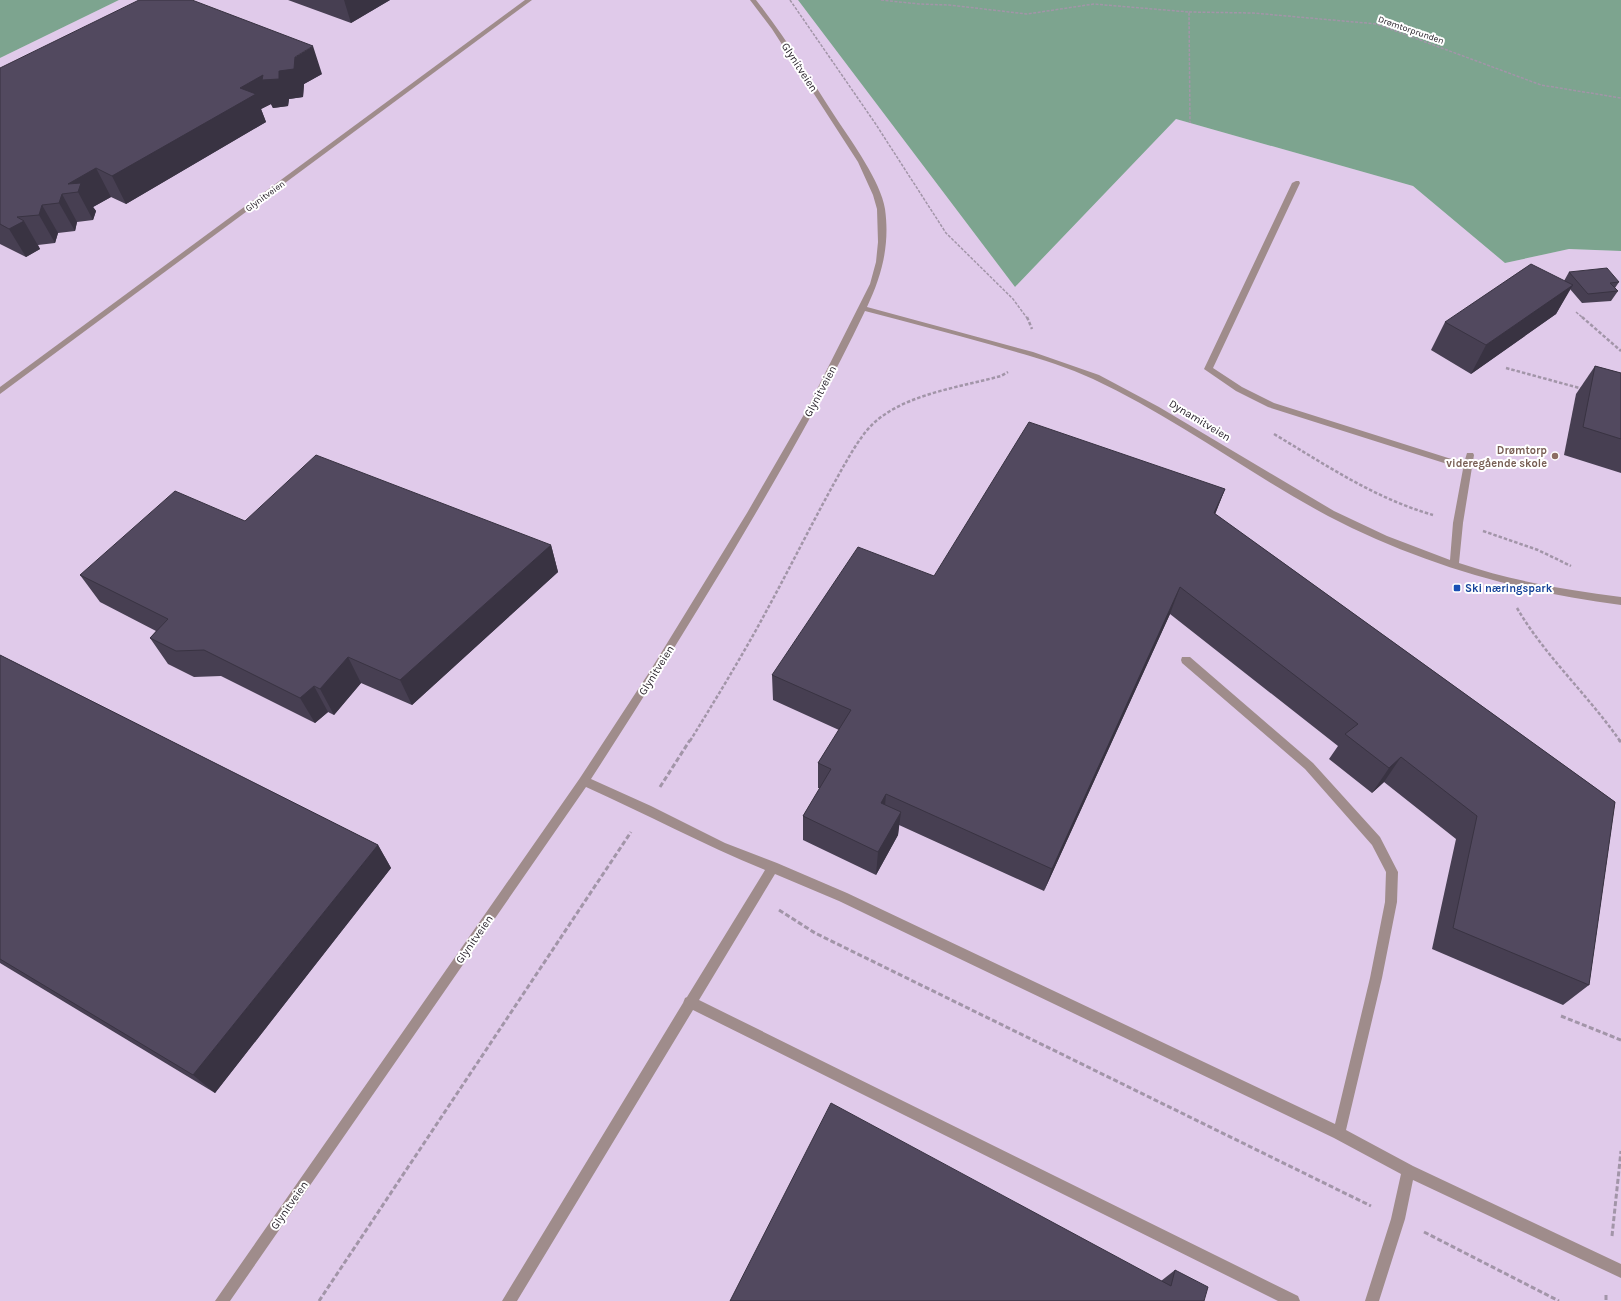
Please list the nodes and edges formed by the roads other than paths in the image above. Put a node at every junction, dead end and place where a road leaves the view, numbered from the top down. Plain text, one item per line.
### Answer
1 (529, 0) edge
2 (754, 0) edge
3 (1296, 183) dead end
4 (863, 308) junction
5 (0, 391) edge
6 (1470, 455) dead end
7 (1467, 467) junction
8 (1454, 566) junction
9 (1621, 601) edge
10 (1186, 660) dead end
11 (584, 781) junction
12 (773, 867) junction
13 (689, 1002) junction
14 (1339, 1133) junction
15 (1408, 1171) junction
16 (1621, 1271) edge
17 (222, 1301) edge
18 (509, 1301) edge
19 (1293, 1301) edge
20 (1372, 1301) edge

1 - 5 street, Glynitveien
2 - 4 street, Glynitveien
3 - 7 street
4 - 8 street, Dynamitveien
4 - 11 street, Glynitveien
6 - 7 street
7 - 8 street
8 - 9 street, Dynamitveien
10 - 14 street
11 - 12 street
11 - 17 street, Glynitveien
12 - 13 street
12 - 14 street
13 - 18 street
13 - 19 street
14 - 15 street
15 - 16 street
15 - 20 street

